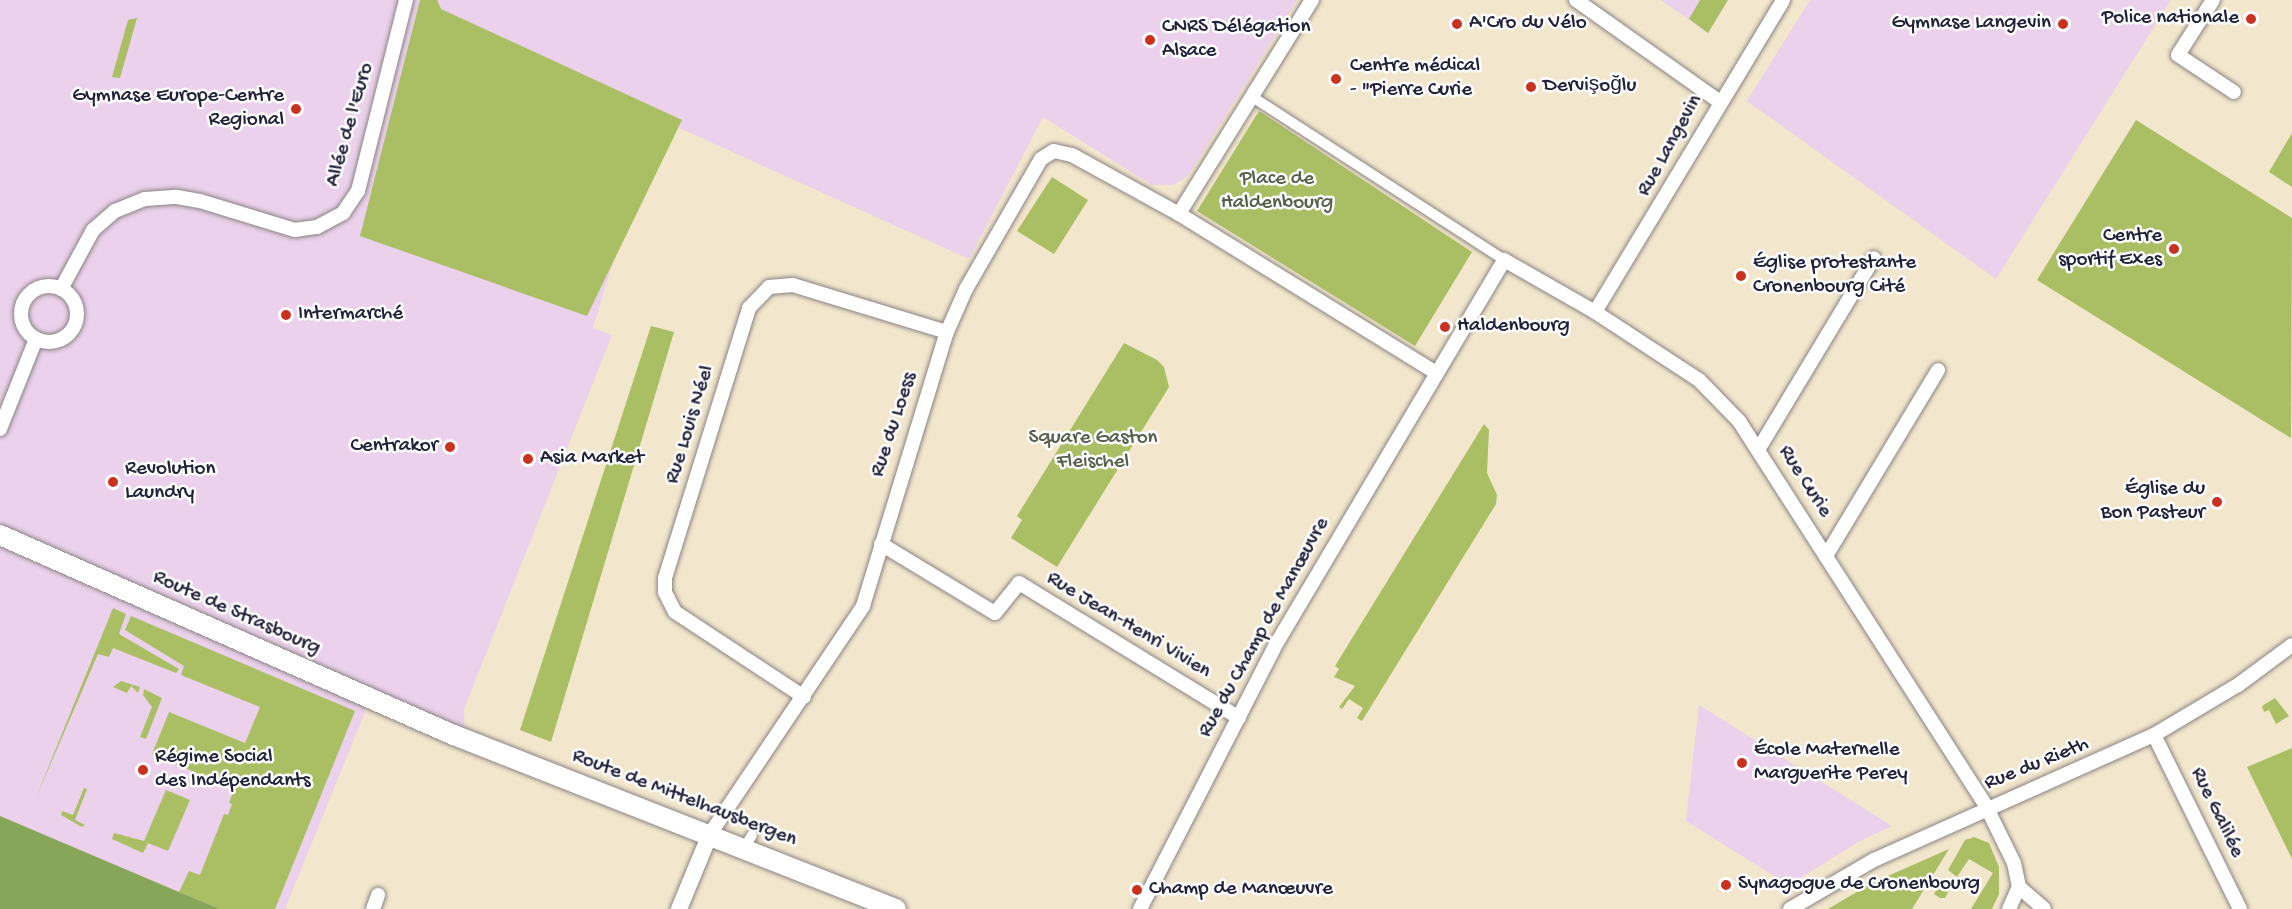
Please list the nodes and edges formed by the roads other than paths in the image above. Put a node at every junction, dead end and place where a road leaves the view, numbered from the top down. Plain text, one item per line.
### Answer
1 (406, 0) edge
2 (1312, 0) edge
3 (1576, 0) edge
4 (1784, 0) edge
5 (2213, 0) edge
6 (2234, 92) dead end
7 (1254, 98) junction
8 (1720, 102) junction
9 (1179, 214) junction
10 (1874, 258) dead end
11 (1504, 260) junction
12 (61, 289) junction
13 (1595, 312) junction
14 (947, 332) junction
15 (36, 339) junction
16 (1938, 370) dead end
17 (1435, 372) junction
18 (0, 429) edge
19 (1758, 450) junction
20 (0, 535) edge
21 (881, 544) junction
22 (1826, 556) junction
23 (2292, 645) edge
24 (804, 697) junction
25 (1239, 718) junction
26 (454, 735) joint
27 (2154, 735) junction
28 (1987, 808) junction
29 (710, 834) junction
30 (2019, 887) junction
31 (378, 895) dead end
32 (373, 909) edge
33 (679, 909) edge
34 (896, 909) edge
35 (1140, 909) edge
36 (1790, 909) edge
37 (2008, 909) edge
38 (2044, 909) edge
39 (2240, 909) edge

1 - 12 street, Allée de l'Euro
2 - 7 street
3 - 8 street
4 - 8 street, Rue Langevin
5 - 6 street
7 - 9 street
7 - 11 street
8 - 13 street, Rue Langevin
9 - 14 street, Rue du Loess
9 - 17 street
10 - 19 street
11 - 13 street, Rue Curie
11 - 17 street
12 - 15 street
12 - 15 street
13 - 19 street, Rue Curie
14 - 21 street, Rue du Loess
14 - 24 street, Rue Louis Néel
15 - 18 street
16 - 22 street
17 - 25 street, Rue du Champ de Manœuvre
19 - 22 street, Rue Curie
20 - 26 main road, Route de Strasbourg
21 - 24 street, Rue du Loess
21 - 25 street, Rue Jean-Henri Vivien
22 - 28 street, Rue Curie
23 - 27 street, Rue du Rieth
24 - 29 street, Rue du Loess
25 - 35 street, Rue du Champ de Manœuvre
26 - 29 main road, Route de Mittelhausbergen
27 - 28 street, Rue du Rieth
27 - 39 street, Rue Galilée
28 - 30 street, Rue Curie
28 - 36 street, Rue du Rieth
29 - 33 street
29 - 34 main road, Route de Mittelhausbergen
30 - 37 street
30 - 38 street
31 - 32 street

